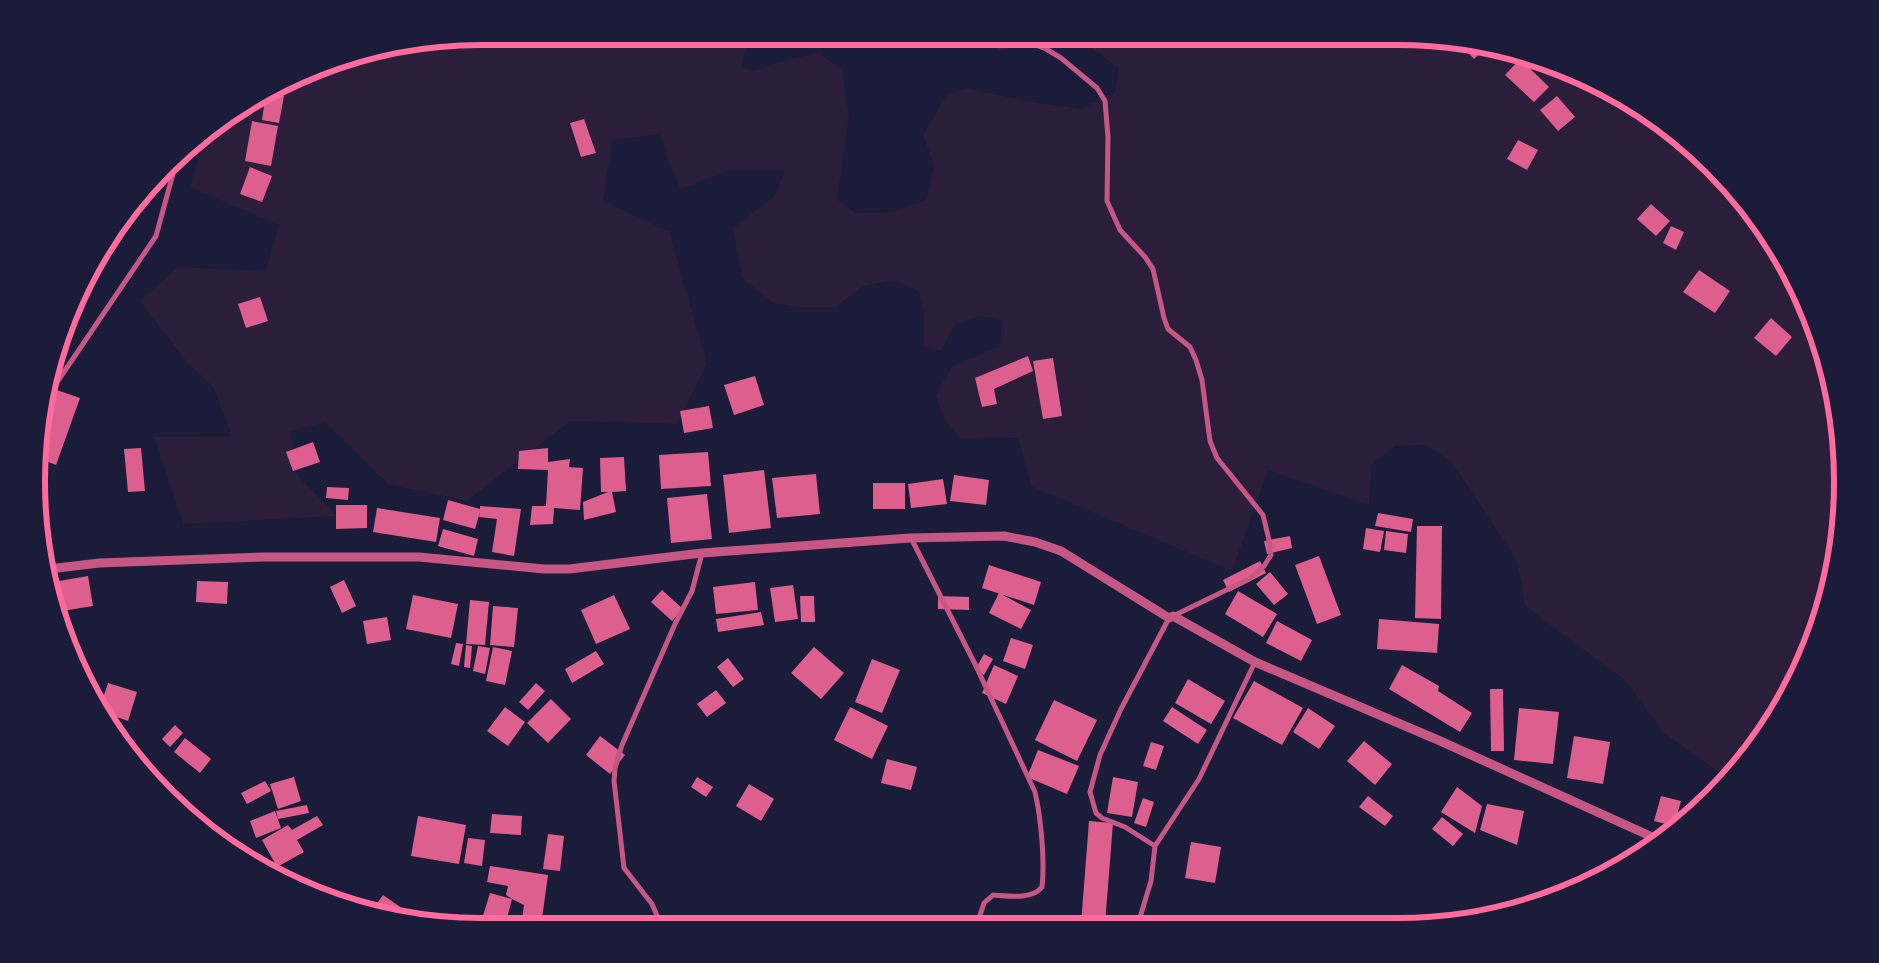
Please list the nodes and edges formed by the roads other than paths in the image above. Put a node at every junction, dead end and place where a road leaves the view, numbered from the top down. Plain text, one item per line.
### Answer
1 (1036, 45) edge
2 (174, 172) edge
3 (56, 383) edge
4 (910, 538) junction
5 (702, 553) junction
6 (54, 569) edge
7 (1171, 617) junction
8 (1254, 662) junction
9 (184, 800) edge
10 (198, 813) edge
11 (1651, 836) edge
12 (1155, 846) junction
13 (658, 918) edge
14 (978, 918) edge
15 (1140, 918) edge

1 - 7 street
2 - 3 street
4 - 5 street
4 - 7 street
4 - 14 street
5 - 6 street
5 - 13 street
7 - 8 street
7 - 12 street
8 - 11 street
8 - 12 street
9 - 10 street
12 - 15 street

